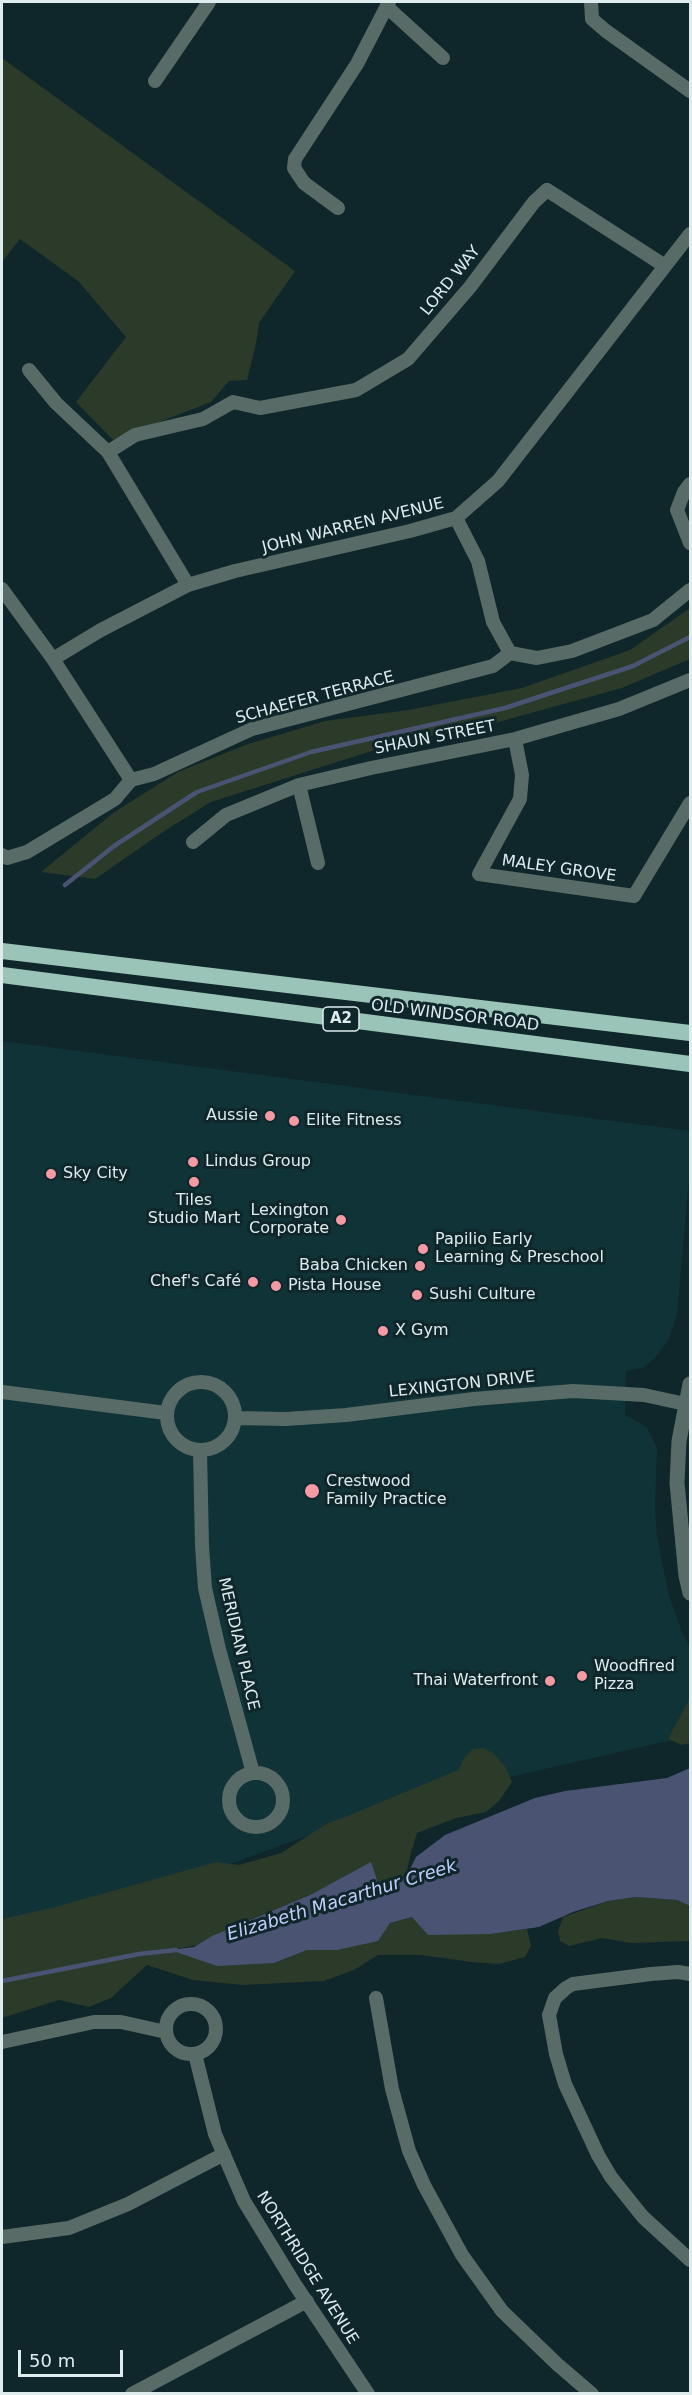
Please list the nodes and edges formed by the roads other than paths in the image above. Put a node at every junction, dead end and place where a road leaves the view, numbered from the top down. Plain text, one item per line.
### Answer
1 (209, 2) edge
2 (591, 2) edge
3 (388, 4) edge
4 (443, 58) dead end
5 (155, 81) dead end
6 (690, 91) edge
7 (338, 208) dead end
8 (690, 234) edge
9 (665, 266) junction
10 (29, 370) dead end
11 (108, 452) junction
12 (690, 484) edge
13 (456, 518) junction
14 (690, 543) edge
15 (189, 585) junction
16 (2, 589) edge
17 (690, 590) edge
18 (510, 653) junction
19 (54, 659) junction
20 (690, 680) edge
21 (515, 739) junction
22 (131, 780) junction
23 (299, 785) junction
24 (690, 803) edge
25 (193, 842) dead end
26 (2, 855) edge
27 (318, 862) dead end
28 (2, 951) edge
29 (2, 975) edge
30 (690, 1033) edge
31 (687, 1068) edge
32 (690, 1384) edge
33 (2, 1392) edge
34 (688, 1404) edge
35 (166, 1413) junction
36 (235, 1418) junction
37 (200, 1450) junction
38 (690, 1505) edge
39 (682, 1543) junction
40 (690, 1593) edge
41 (253, 1773) junction
42 (690, 1974) edge
43 (376, 1998) dead end
44 (166, 2032) junction
45 (2, 2042) edge
46 (195, 2054) junction
47 (224, 2154) junction
48 (2, 2236) edge
49 (690, 2260) edge
50 (307, 2301) junction
51 (132, 2394) edge
52 (368, 2394) edge
53 (592, 2394) edge

1 - 5 street
2 - 6 street
3 - 4 street
3 - 7 street
8 - 9 street, JOHN WARREN AVENUE
9 - 11 street, LORD WAY
9 - 13 street, JOHN WARREN AVENUE
10 - 11 street
11 - 15 street
12 - 14 street
13 - 15 street, JOHN WARREN AVENUE
13 - 18 street
15 - 19 street, JOHN WARREN AVENUE
16 - 19 street
17 - 18 street
18 - 22 street, SCHAEFER TERRACE
19 - 22 street
20 - 21 street, SHAUN STREET
21 - 23 street, SHAUN STREET
21 - 24 street, MALEY GROVE
22 - 26 street
23 - 25 street, SHAUN STREET
23 - 27 street
28 - 30 highway, OLD WINDSOR ROAD / A2
29 - 31 highway, OLD WINDSOR ROAD / A2
32 - 34 street
33 - 35 street
34 - 36 street, LEXINGTON DRIVE
34 - 39 street
35 - 36 street
35 - 37 street
36 - 37 street
37 - 41 street, MERIDIAN PLACE
38 - 39 street
39 - 40 street
41 - 41 street
42 - 49 street
43 - 53 street
44 - 45 street
44 - 46 street
44 - 46 street
46 - 47 street, NORTHRIDGE AVENUE
47 - 48 street
47 - 50 street, NORTHRIDGE AVENUE
50 - 51 street
50 - 52 street, NORTHRIDGE AVENUE

